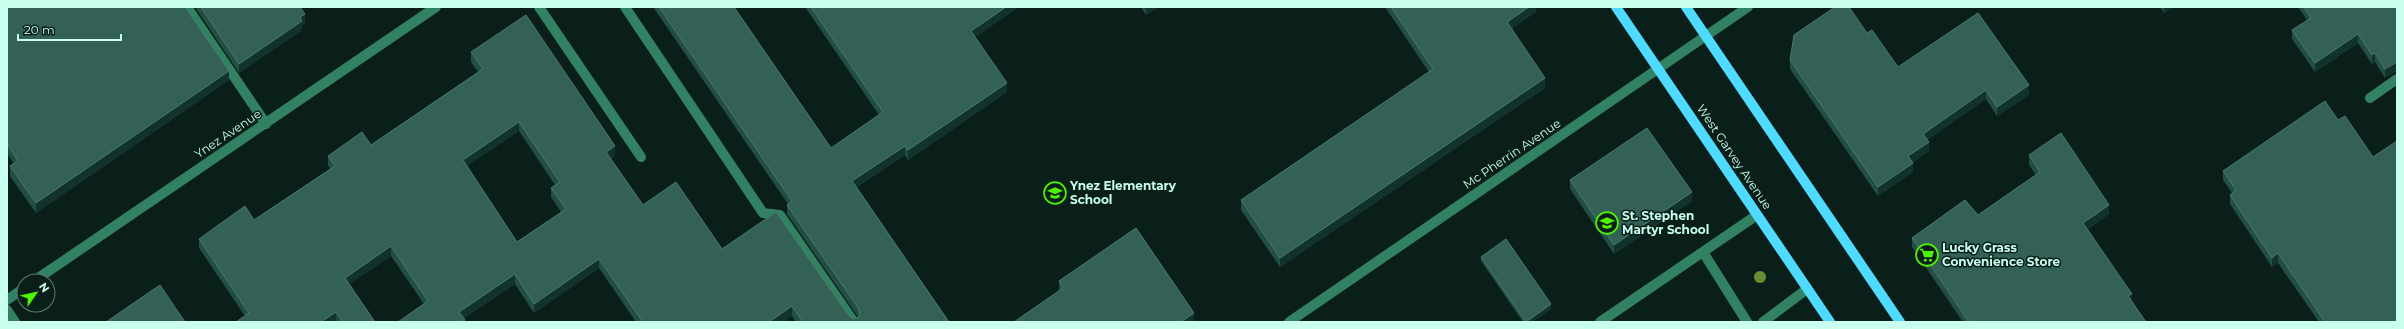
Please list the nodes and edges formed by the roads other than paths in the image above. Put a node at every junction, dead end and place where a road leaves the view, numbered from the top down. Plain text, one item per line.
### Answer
1 (187, 7) edge
2 (436, 7) edge
3 (539, 7) edge
4 (625, 7) edge
5 (1616, 7) edge
6 (1686, 7) edge
7 (1748, 7) edge
8 (1706, 37) junction
9 (1659, 70) junction
10 (2397, 79) edge
11 (2370, 98) dead end
12 (266, 124) junction
13 (641, 157) dead end
14 (1757, 215) junction
15 (1703, 252) junction
16 (46, 273) edge
17 (1807, 289) junction
18 (16, 294) edge
19 (7, 300) edge
20 (7, 310) edge
21 (16, 322) edge
22 (854, 322) edge
23 (1289, 322) edge
24 (1600, 322) edge
25 (1747, 322) edge
26 (1763, 322) edge
27 (1830, 322) edge
28 (1900, 322) edge

1 - 12 street
2 - 12 street, Ynez Avenue
3 - 13 street
4 - 22 street
5 - 9 main road, West Garvey Avenue
6 - 8 main road
7 - 8 street, Mc Pherrin Avenue
8 - 9 street, Mc Pherrin Avenue
8 - 28 main road
9 - 14 main road, West Garvey Avenue
9 - 23 street, Mc Pherrin Avenue
10 - 11 street
12 - 16 street, Ynez Avenue
14 - 15 street
14 - 17 main road, West Garvey Avenue
15 - 24 street
15 - 25 street
17 - 26 street
17 - 27 main road, West Garvey Avenue
18 - 19 street
20 - 21 street

